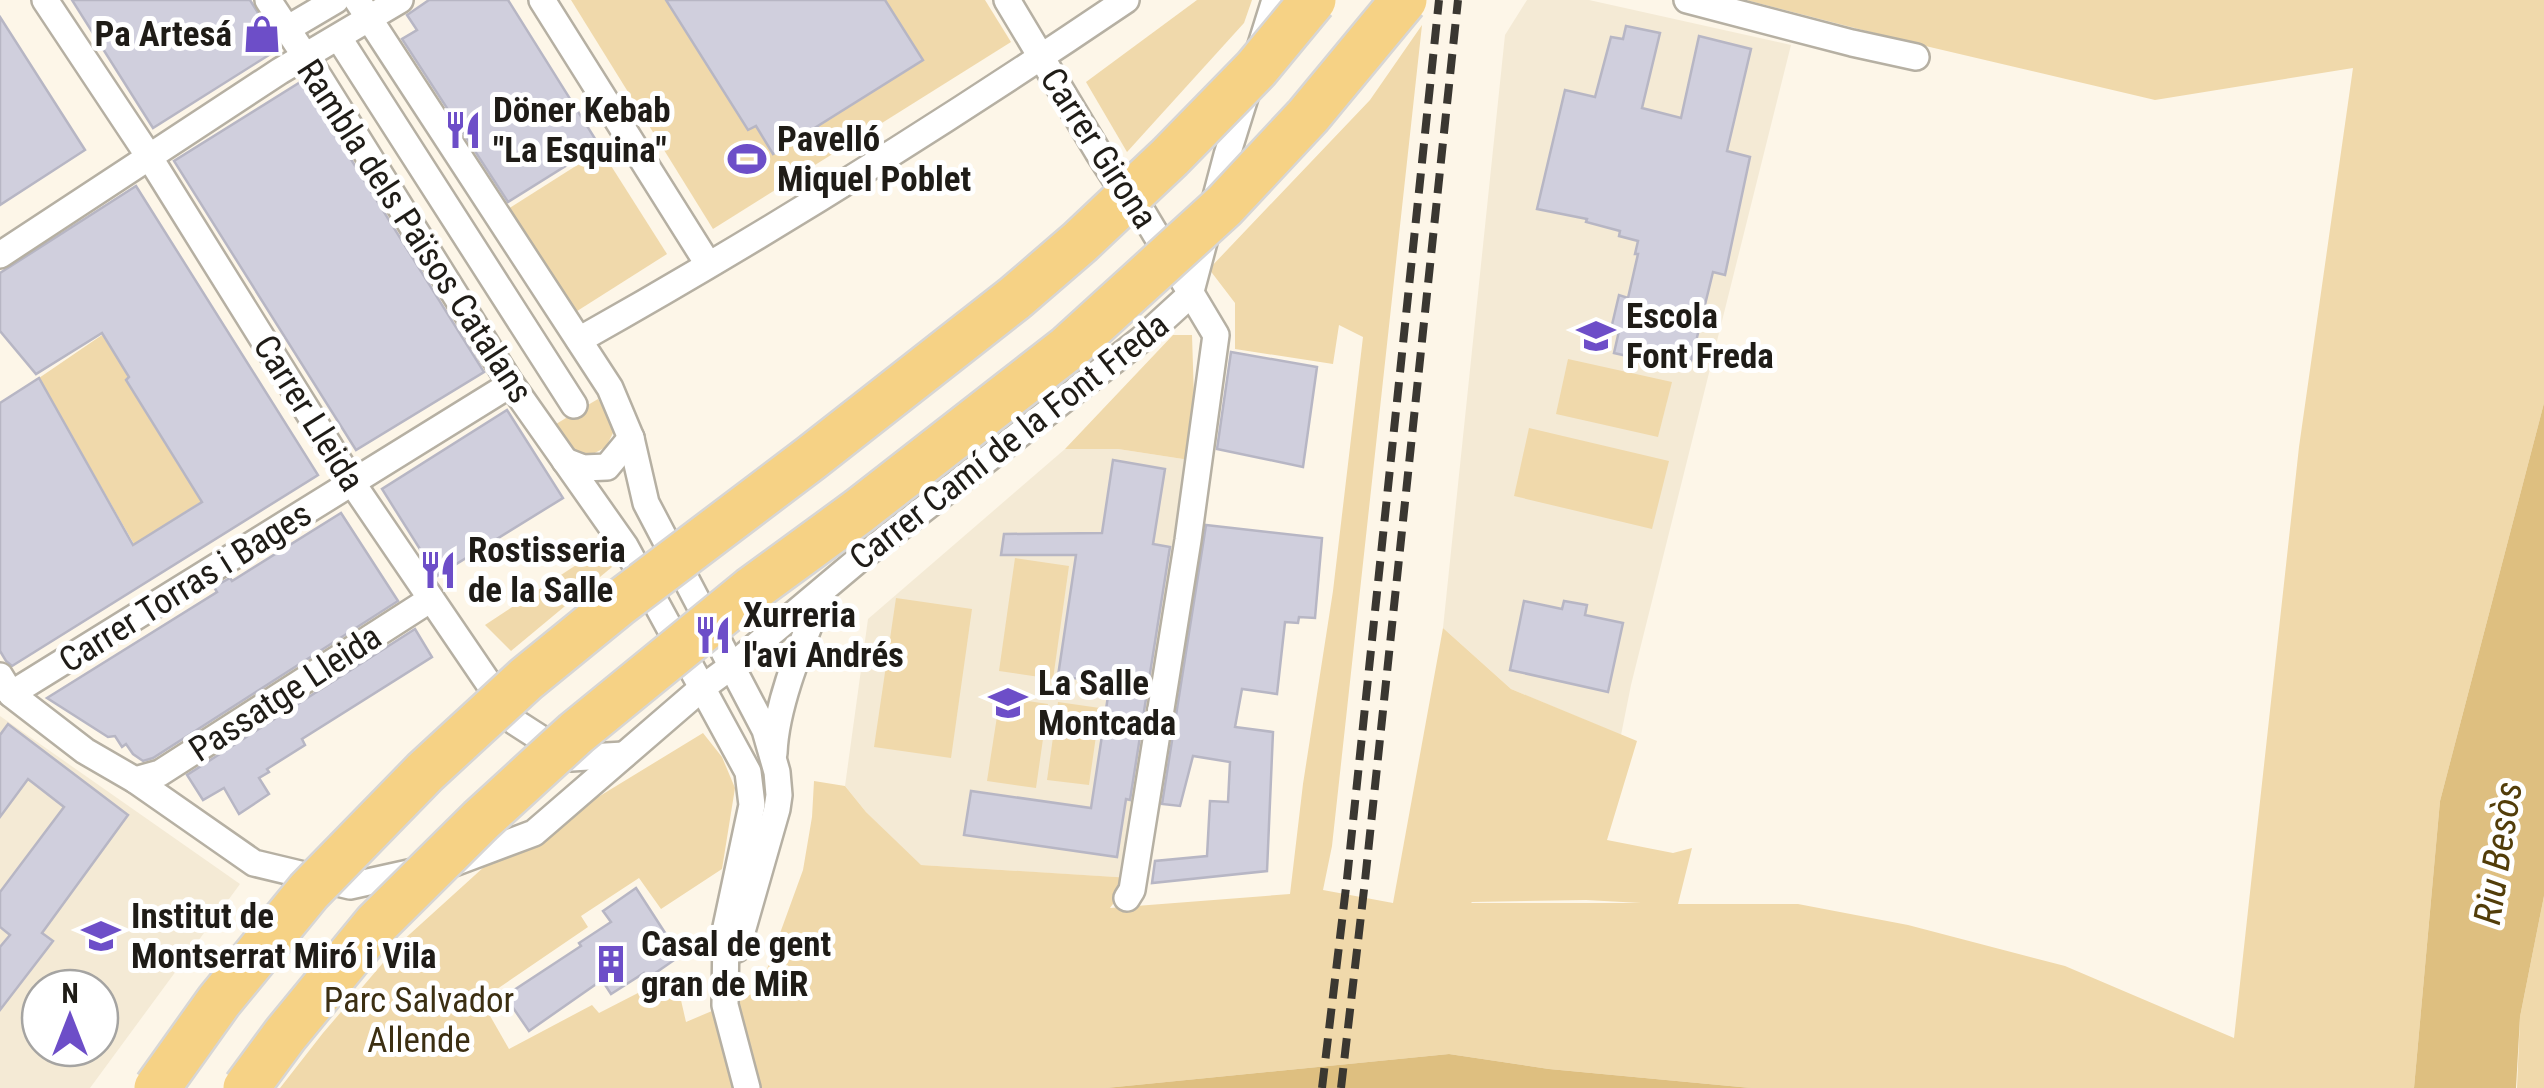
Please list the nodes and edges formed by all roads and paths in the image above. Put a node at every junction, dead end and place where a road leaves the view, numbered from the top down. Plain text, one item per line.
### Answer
1 (45, 0) edge
2 (268, 0) edge
3 (400, 0) edge
4 (542, 0) edge
5 (1007, 0) edge
6 (1126, 0) edge
7 (1276, 0) edge
8 (1313, 0) edge
9 (1404, 0) edge
10 (1687, 0) edge
11 (363, 9) edge
12 (344, 46) dead end
13 (304, 57) junction
14 (1916, 57) dead end
15 (1040, 58) junction
16 (150, 158) junction
17 (0, 255) edge
18 (708, 264) junction
19 (1190, 295) junction
20 (579, 340) junction
21 (511, 384) junction
22 (574, 405) dead end
23 (631, 438) junction
24 (565, 461) junction
25 (354, 484) junction
26 (823, 591) junction
27 (431, 599) junction
28 (732, 666) junction
29 (5, 685) edge
30 (787, 693) junction
31 (707, 697) junction
32 (748, 701) junction
33 (624, 756) junction
34 (774, 763) junction
35 (136, 780) junction
36 (1127, 898) dead end
37 (725, 999) junction
38 (157, 1088) edge
39 (246, 1088) edge
40 (747, 1088) edge

1 - 16 street, Carrer Lleida
2 - 13 street, Rambla dels Països Catalans
3 - 11 street
4 - 18 street
5 - 15 street, Carrer Girona
6 - 15 street
7 - 19 street, Carrer Camí de la Font Freda
8 - 38 highway, bridge
9 - 39 highway, bridge
10 - 14 street
11 - 13 street
11 - 20 street
12 - 22 street, Rambla dels Països Catalans
13 - 16 street
13 - 21 street, Rambla dels Països Catalans
15 - 18 street
15 - 19 street, Carrer Girona
16 - 17 street
16 - 25 street, Carrer Lleida
18 - 20 street
19 - 26 street, Carrer Camí de la Font Freda
19 - 36 street, Carrer Girona
20 - 23 street
21 - 24 street, Rambla dels Països Catalans
21 - 25 street, Carrer Torras i Bages
23 - 24 street
23 - 28 street
24 - 31 street, Rambla dels Països Catalans
25 - 27 street, Carrer Lleida
25 - 29 street, Carrer Torras i Bages
26 - 28 street, Carrer Camí de la Font Freda
26 - 30 street, Carrer Camí de la Font Freda
27 - 33 street, Carrer Lleida
27 - 35 street, Passatge Lleida
28 - 31 street, Carrer Camí de la Font Freda
28 - 32 street
29 - 35 street, Carrer Camí de la Font Freda
30 - 32 street
30 - 34 street, Carrer Camí de la Font Freda
31 - 32 street
31 - 33 street, Carrer Camí de la Font Freda
31 - 37 street, Rambla dels Països Catalans
32 - 34 street
33 - 35 street, Carrer Camí de la Font Freda
34 - 37 street
37 - 40 street, Rambla dels Països Catalans

